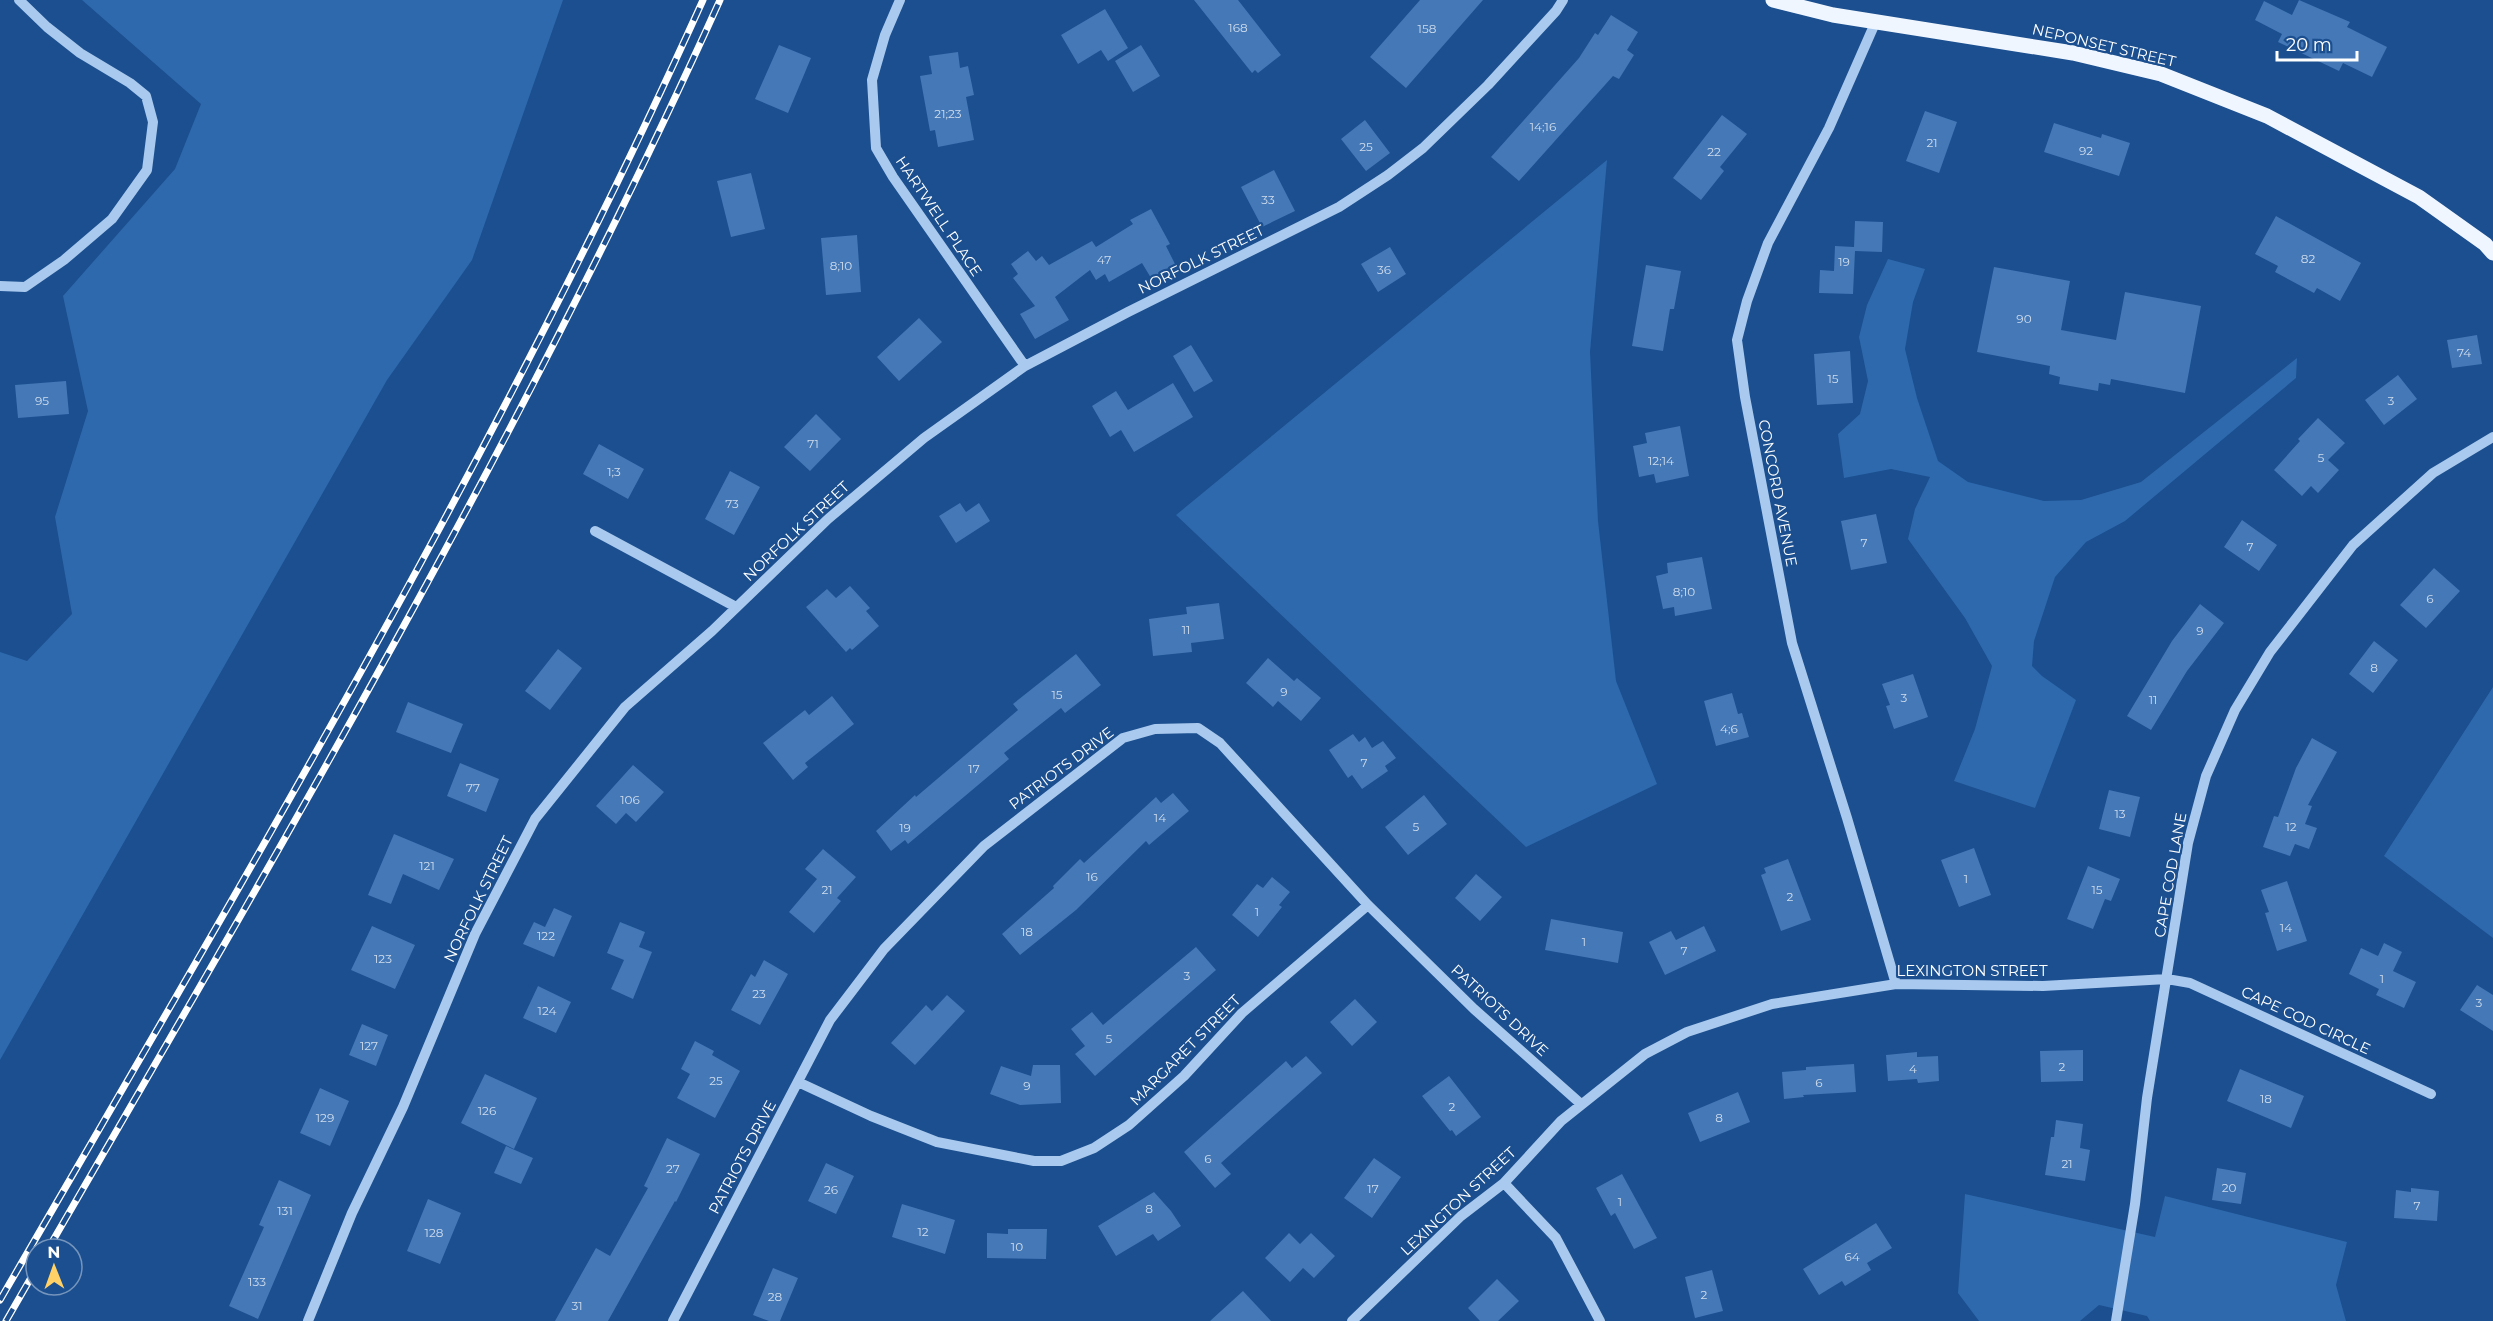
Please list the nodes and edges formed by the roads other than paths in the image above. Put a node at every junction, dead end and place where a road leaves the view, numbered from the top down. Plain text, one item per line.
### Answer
1 (19, 0) edge
2 (900, 0) edge
3 (1563, 0) edge
4 (1773, 0) edge
5 (1876, 21) junction
6 (2493, 253) edge
7 (0, 286) edge
8 (1024, 366) junction
9 (2493, 437) edge
10 (595, 531) dead end
11 (736, 607) junction
12 (1368, 905) junction
13 (2167, 979) junction
14 (1896, 984) junction
15 (798, 1082) junction
16 (2431, 1094) dead end
17 (1581, 1104) junction
18 (1504, 1183) junction
19 (308, 1321) edge
20 (673, 1321) edge
21 (1352, 1321) edge
22 (1600, 1321) edge
23 (2116, 1321) edge

1 - 7 street
2 - 8 street, HARTWELL PLACE
3 - 8 street, NORFOLK STREET
4 - 5 main road, NEPONSET STREET
5 - 6 main road, NEPONSET STREET
5 - 14 street, CONCORD AVENUE
8 - 11 street, NORFOLK STREET
9 - 13 street, CAPE COD LANE
10 - 11 street
11 - 19 street, NORFOLK STREET
12 - 15 street, MARGARET STREET
12 - 15 street, PATRIOTS DRIVE
12 - 17 street, PATRIOTS DRIVE
13 - 14 street, LEXINGTON STREET
13 - 16 street, CAPE COD CIRCLE
13 - 23 street, CAPE COD LANE
14 - 17 street, LEXINGTON STREET
15 - 20 street, PATRIOTS DRIVE
17 - 18 street, LEXINGTON STREET
18 - 21 street, LEXINGTON STREET
18 - 22 street

